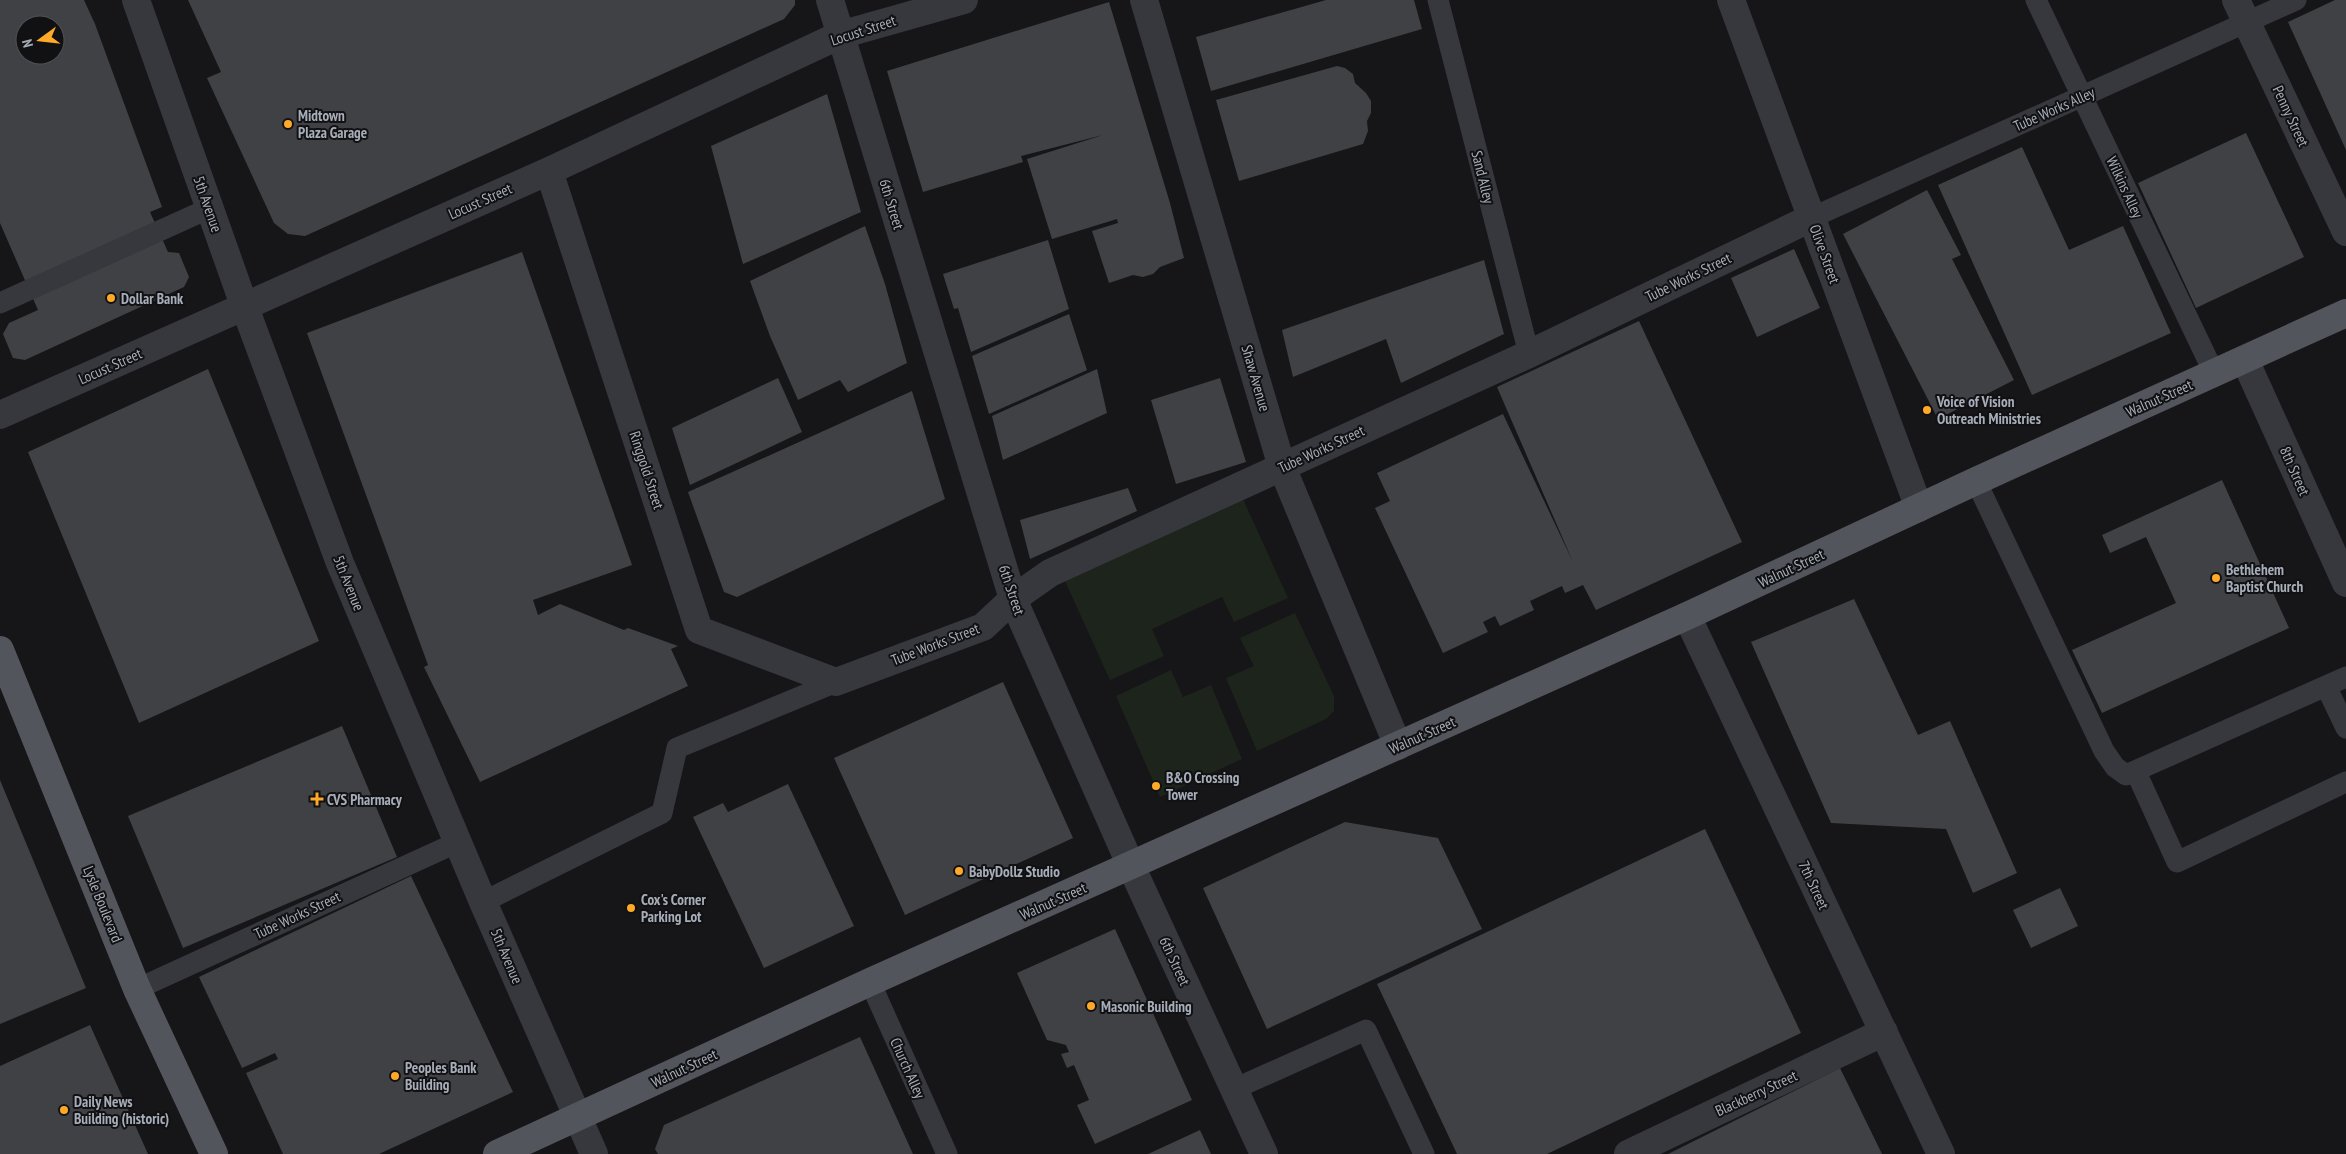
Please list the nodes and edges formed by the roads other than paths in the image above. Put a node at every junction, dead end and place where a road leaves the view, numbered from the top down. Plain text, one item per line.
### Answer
1 (136, 0) edge
2 (830, 0) edge
3 (964, 0) edge
4 (1144, 0) edge
5 (1438, 0) edge
6 (1731, 0) edge
7 (2036, 0) edge
8 (2296, 0) edge
9 (2241, 11) edge
10 (840, 34) junction
11 (2082, 97) junction
12 (550, 171) junction
13 (210, 208) junction
14 (1811, 218) junction
15 (2346, 232) edge
16 (0, 303) edge
17 (244, 305) junction
18 (2346, 313) edge
19 (1529, 354) junction
20 (2245, 360) junction
21 (2214, 373) junction
22 (0, 415) edge
23 (1282, 467) junction
24 (1976, 481) junction
25 (1919, 508) junction
26 (2346, 583) edge
27 (1013, 599) junction
28 (1687, 616) junction
29 (0, 650) edge
30 (2346, 677) edge
31 (836, 682) junction
32 (2326, 686) junction
33 (2346, 728) edge
34 (1398, 746) junction
35 (2136, 772) junction
36 (2346, 782) edge
37 (458, 842) junction
38 (1131, 866) junction
39 (483, 902) junction
40 (870, 982) junction
41 (137, 989) junction
42 (1884, 1032) junction
43 (1234, 1089) junction
44 (576, 1117) junction
45 (214, 1154) edge
46 (498, 1154) edge
47 (594, 1154) edge
48 (946, 1154) edge
49 (1264, 1154) edge
50 (1424, 1154) edge
51 (1628, 1154) edge
52 (1941, 1154) edge

1 - 13 street, 5th Avenue
2 - 10 street, 6th Street
3 - 10 street, Locust Street
4 - 23 street, Shaw Avenue
5 - 19 lane, Sand Alley
6 - 14 street, Olive Street
7 - 11 lane, Wilkins Alley
8 - 9 lane, Tube Works Alley
9 - 11 lane, Tube Works Alley
9 - 15 street, Penny Street
10 - 12 street, Locust Street
10 - 27 street, 6th Street
11 - 14 lane, Tube Works Alley
11 - 21 lane, Wilkins Alley
12 - 17 street, Locust Street
12 - 31 street, Ringgold Street
13 - 16 lane
13 - 17 street, 5th Avenue
14 - 19 street, Tube Works Street
14 - 25 street, Olive Street
17 - 22 street, Locust Street
17 - 37 street, 5th Avenue
18 - 20 main road, Walnut Street
19 - 23 street, Tube Works Street
20 - 21 main road, Walnut Street
20 - 26 street, 8th Street
21 - 24 main road, Walnut Street
23 - 27 street, Tube Works Street
23 - 34 street, Shaw Avenue
24 - 25 main road, Walnut Street
24 - 35 lane
25 - 28 main road, Walnut Street
27 - 31 street, Tube Works Street
27 - 38 street, 6th Street
28 - 34 main road, Walnut Street
28 - 42 street, 7th Street
29 - 41 main road, Lysle Boulevard
30 - 32 lane
31 - 39 lane
32 - 33 lane
32 - 35 lane
34 - 38 main road, Walnut Street
35 - 36 lane
37 - 39 street, 5th Avenue
37 - 41 lane, Tube Works Street
38 - 40 main road, Walnut Street
38 - 43 street, 6th Street
39 - 44 street, 5th Avenue
40 - 44 main road, Walnut Street
40 - 48 lane, Church Alley
41 - 45 main road, Lysle Boulevard
42 - 51 street, Blackberry Street
42 - 52 street, 7th Street
43 - 49 street, 6th Street
43 - 50 lane
44 - 46 main road, Walnut Street
44 - 47 street, 5th Avenue

